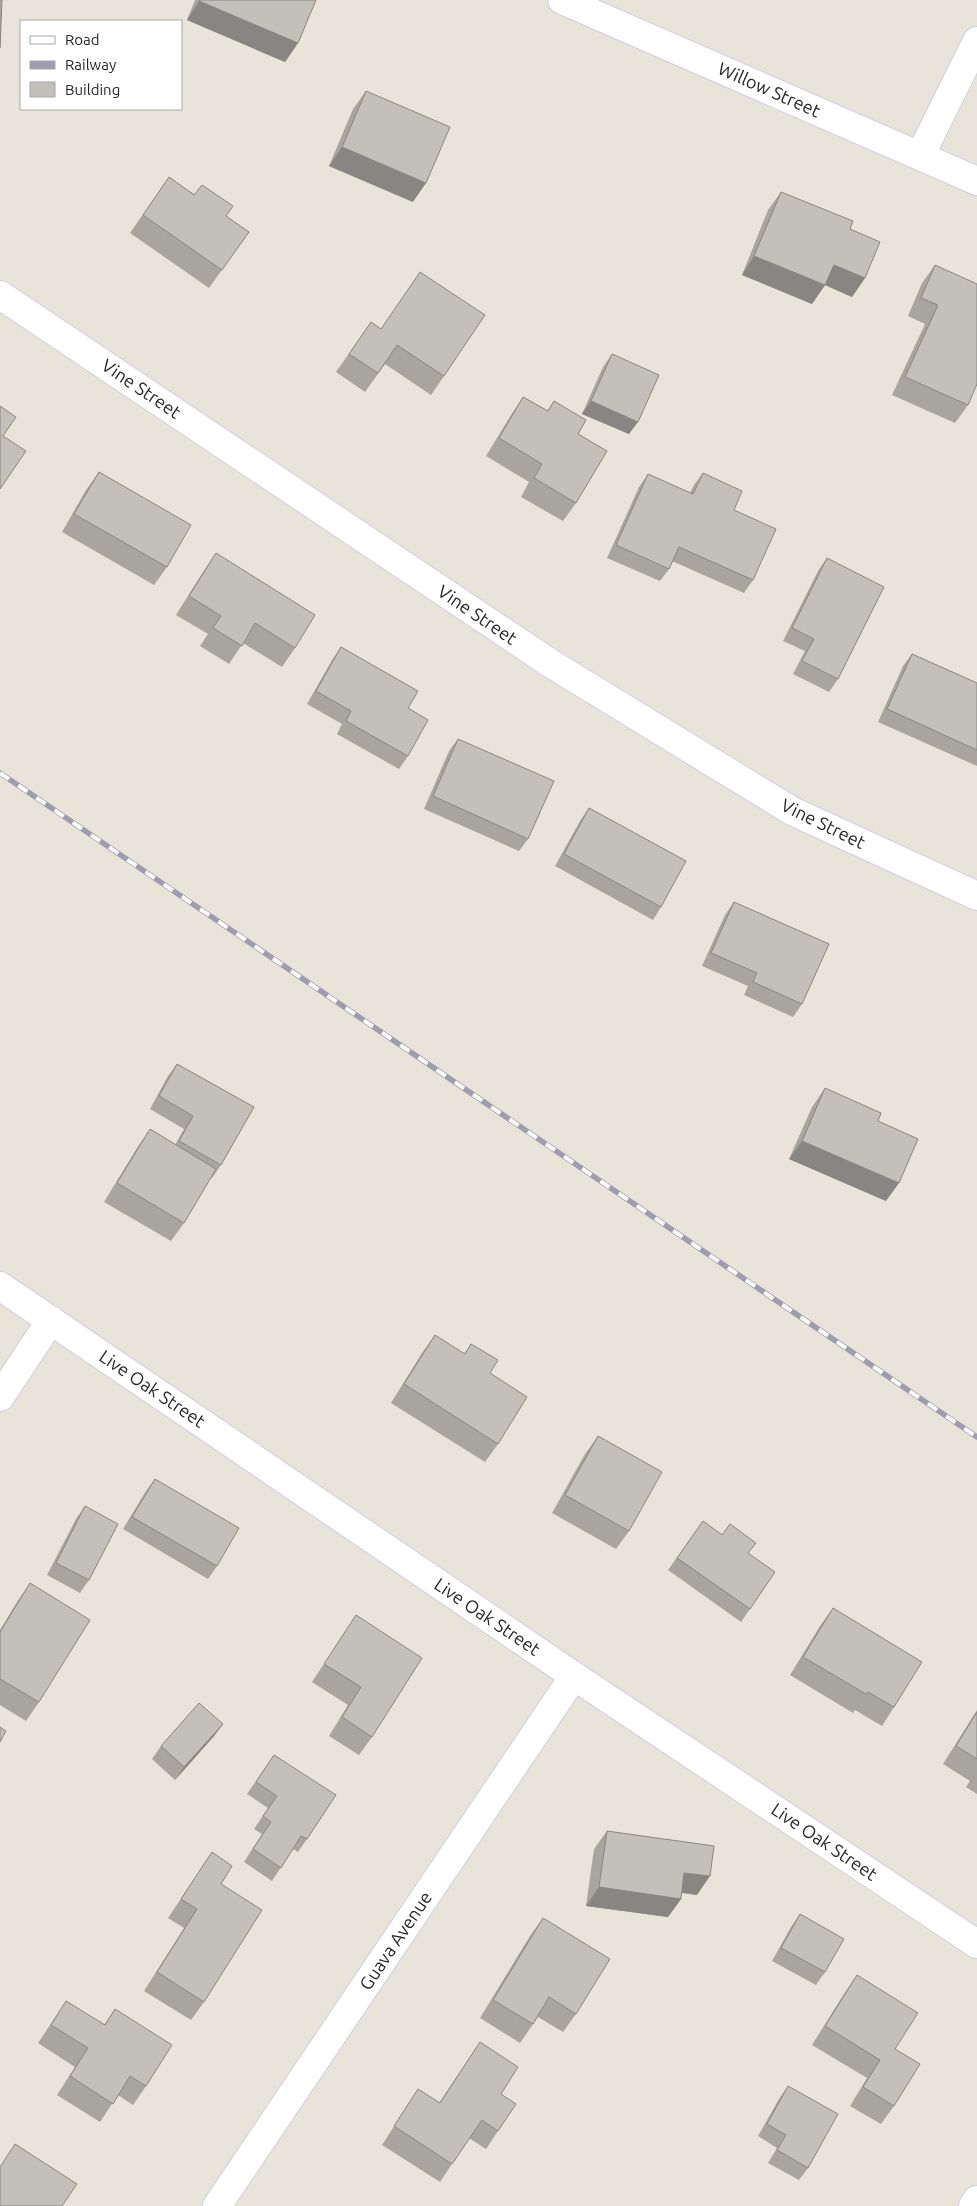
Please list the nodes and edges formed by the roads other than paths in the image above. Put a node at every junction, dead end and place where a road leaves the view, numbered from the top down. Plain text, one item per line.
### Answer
1 (562, 0) edge
2 (977, 41) edge
3 (920, 156) junction
4 (977, 181) edge
5 (0, 295) edge
6 (977, 896) edge
7 (0, 1286) edge
8 (51, 1320) junction
9 (0, 1397) edge
10 (574, 1676) junction
11 (977, 1944) edge
12 (977, 2200) edge
13 (217, 2206) edge
14 (973, 2206) edge

1 - 3 street, Willow Street
2 - 3 street
3 - 4 street, Willow Street
5 - 6 street, Vine Street
7 - 8 street, Live Oak Street
8 - 9 street
8 - 10 street, Live Oak Street
10 - 11 street, Live Oak Street
10 - 13 street, Guava Avenue
12 - 14 street

